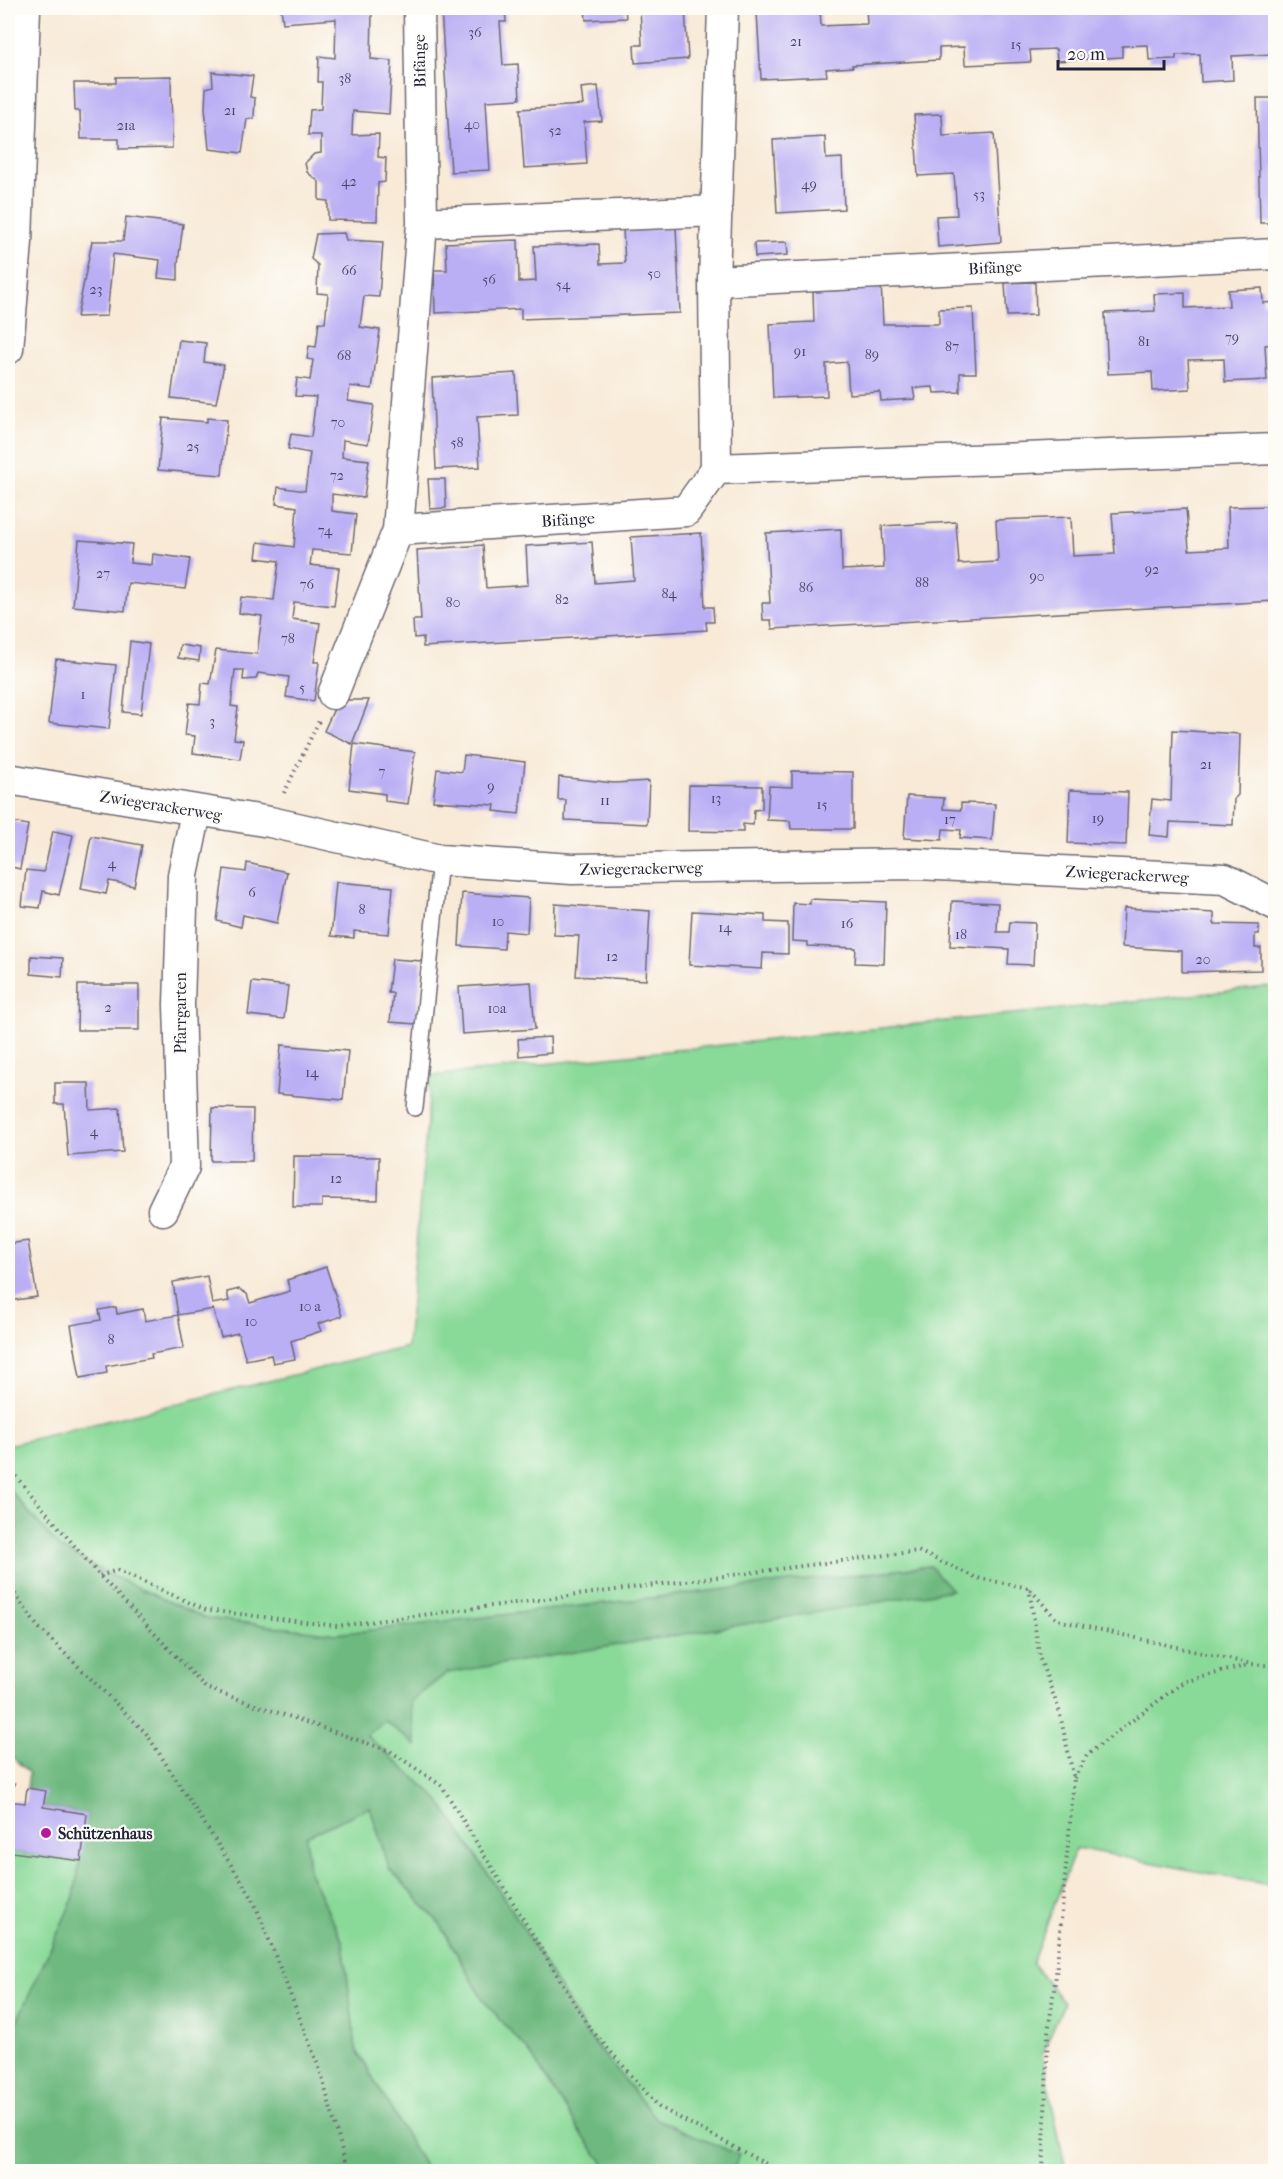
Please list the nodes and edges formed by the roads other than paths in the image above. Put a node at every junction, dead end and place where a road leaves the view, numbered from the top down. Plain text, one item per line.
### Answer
1 (25, 8) edge
2 (418, 8) edge
3 (723, 8) edge
4 (717, 211) junction
5 (422, 223) junction
6 (1275, 254) edge
7 (714, 281) junction
8 (8, 349) edge
9 (1275, 449) edge
10 (716, 469) junction
11 (398, 530) junction
12 (333, 694) road end
13 (8, 779) edge
14 (196, 812) junction
15 (440, 860) junction
16 (1275, 905) edge
17 (415, 1108) dead end
18 (163, 1210) dead end

1 - 8 street
2 - 5 street, Bifänge
3 - 4 street
4 - 5 street
4 - 7 street
5 - 11 street, Bifänge
6 - 7 street, Bifänge
7 - 10 street
9 - 10 street
10 - 11 street, Bifänge
11 - 12 street, Bifänge
13 - 14 street, Zwiegerackerweg
14 - 15 street, Zwiegerackerweg
14 - 18 street, Pfarrgarten
15 - 16 street, Zwiegerackerweg
15 - 17 lane

